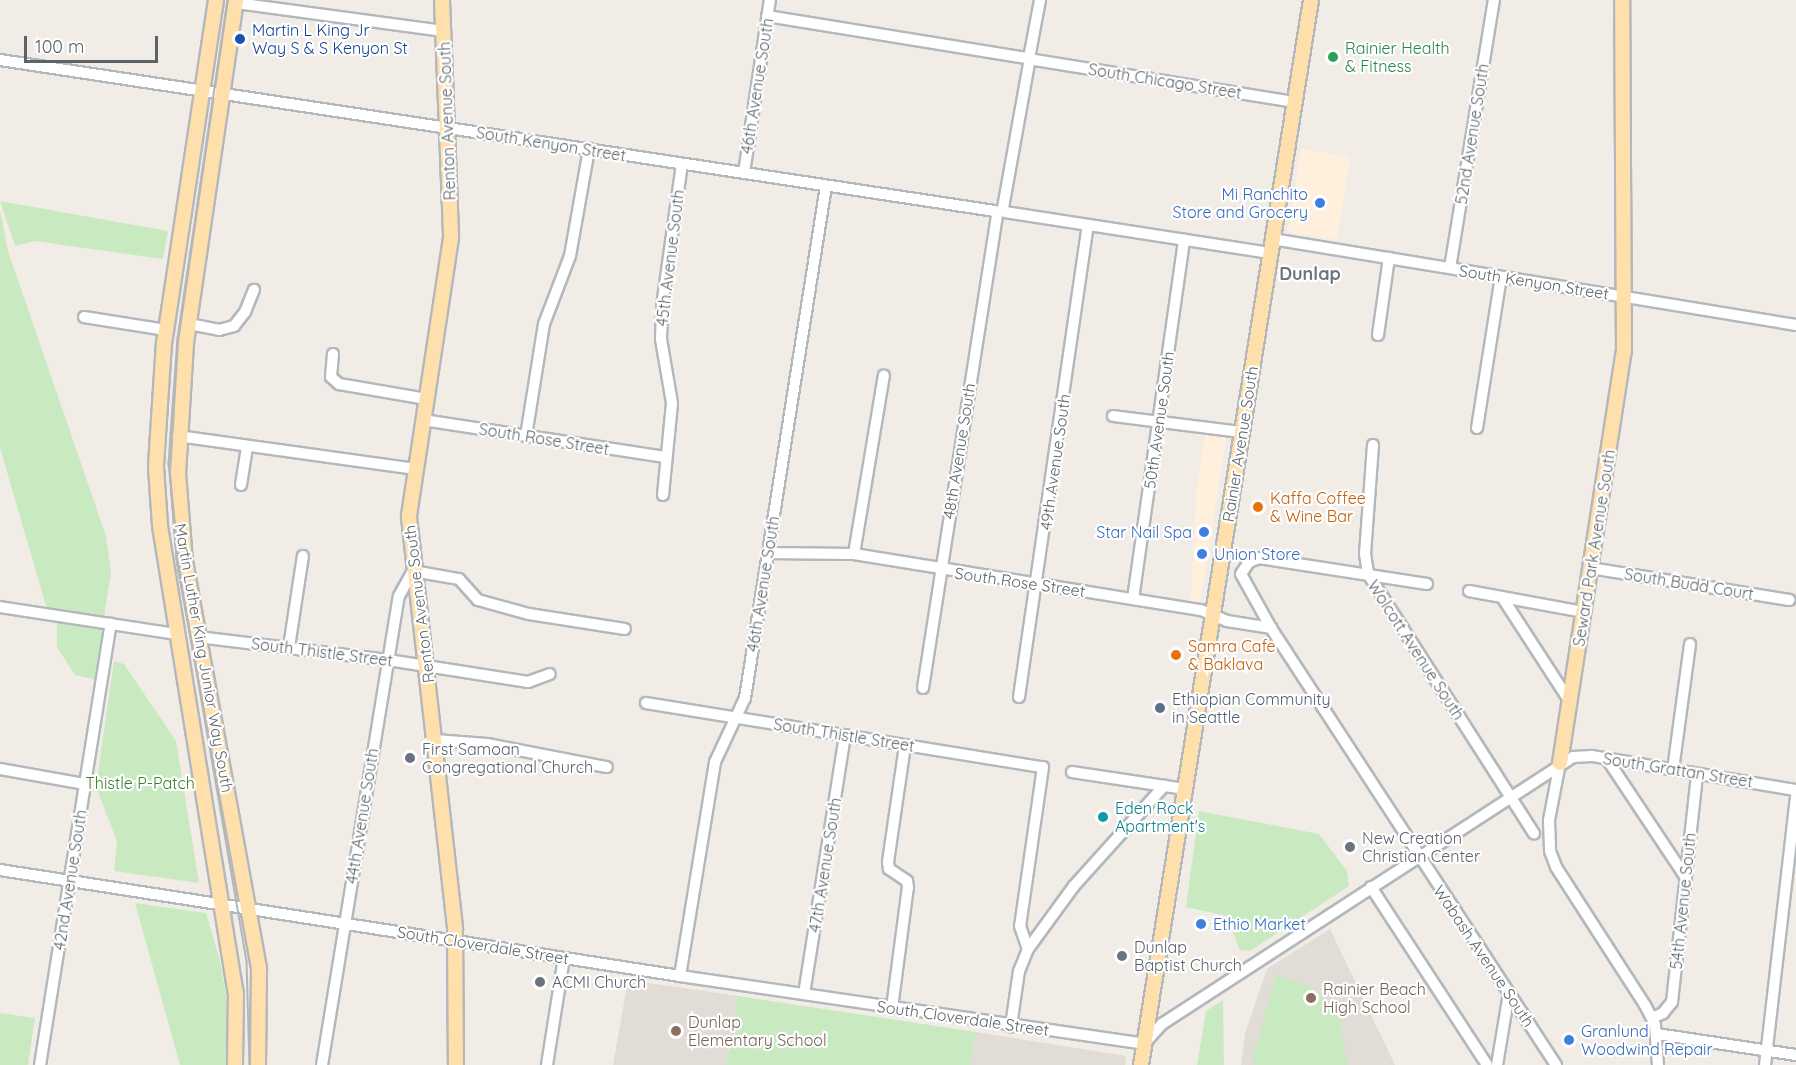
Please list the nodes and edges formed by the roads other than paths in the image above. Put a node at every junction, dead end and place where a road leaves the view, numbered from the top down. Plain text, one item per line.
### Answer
1 (216, 0) edge
2 (442, 0) edge
3 (770, 0) edge
4 (1040, 0) edge
5 (1311, 0) edge
6 (1494, 0) edge
7 (1622, 0) edge
8 (236, 1) edge
9 (767, 16) junction
10 (444, 31) junction
11 (1030, 59) junction
12 (0, 60) edge
13 (202, 92) junction
14 (224, 95) junction
15 (1295, 102) junction
16 (447, 128) junction
17 (589, 150) junction
18 (682, 164) junction
19 (744, 173) junction
20 (826, 186) junction
21 (1000, 212) junction
22 (1088, 226) junction
23 (1184, 240) junction
24 (1271, 246) junction
25 (1389, 258) junction
26 (1450, 268) junction
27 (1501, 277) junction
28 (254, 290) dead end
29 (1626, 297) junction
30 (84, 316) dead end
31 (189, 324) junction
32 (1796, 325) edge
33 (166, 330) junction
34 (1378, 335) dead end
35 (333, 354) dead end
36 (884, 375) dead end
37 (426, 399) junction
38 (1113, 416) dead end
39 (423, 420) junction
40 (1158, 422) junction
41 (1477, 428) dead end
42 (1242, 432) junction
43 (178, 436) junction
44 (526, 436) junction
45 (1373, 445) dead end
46 (247, 447) junction
47 (665, 457) junction
48 (416, 469) junction
49 (241, 485) dead end
50 (663, 495) dead end
51 (767, 553) junction
52 (854, 554) junction
53 (303, 556) dead end
54 (1590, 568) junction
55 (413, 571) junction
56 (940, 571) junction
57 (1368, 574) junction
58 (1427, 584) dead end
59 (1037, 585) junction
60 (1469, 591) dead end
61 (1502, 597) junction
62 (1132, 599) junction
63 (1789, 600) dead end
64 (0, 607) edge
65 (1583, 612) junction
66 (1212, 615) junction
67 (111, 624) junction
68 (1271, 627) junction
69 (625, 629) dead end
70 (177, 634) junction
71 (198, 637) junction
72 (1690, 644) dead end
73 (289, 647) junction
74 (388, 660) junction
75 (426, 665) junction
76 (550, 674) dead end
77 (923, 688) dead end
78 (1019, 698) dead end
79 (1569, 700) junction
80 (646, 703) dead end
81 (738, 718) junction
82 (844, 735) junction
83 (435, 740) junction
84 (904, 745) junction
85 (1607, 759) junction
86 (1560, 762) junction
87 (607, 767) dead end
88 (0, 769) edge
89 (1672, 770) junction
90 (1072, 772) dead end
91 (1697, 774) junction
92 (85, 784) junction
93 (1164, 786) junction
94 (1185, 789) junction
95 (1796, 790) edge
96 (1796, 796) edge
97 (1511, 797) junction
98 (1534, 834) dead end
99 (1418, 857) junction
100 (0, 870) edge
101 (1686, 878) junction
102 (71, 881) junction
103 (1371, 887) junction
104 (221, 903) junction
105 (249, 908) junction
106 (345, 923) junction
107 (456, 940) junction
108 (1028, 949) junction
109 (564, 958) junction
110 (680, 976) junction
111 (1509, 993) junction
112 (804, 994) junction
113 (892, 1008) junction
114 (1652, 1018) junction
115 (1011, 1026) junction
116 (1657, 1034) junction
117 (1144, 1044) junction
118 (1766, 1051) junction
119 (1796, 1055) edge
120 (40, 1065) edge
121 (235, 1065) edge
122 (258, 1065) edge
123 (322, 1065) edge
124 (456, 1065) edge
125 (547, 1065) edge
126 (1141, 1065) edge
127 (1487, 1065) edge
128 (1497, 1065) edge
129 (1556, 1065) edge
130 (1658, 1065) edge
131 (1765, 1065) edge

1 - 13 main road, Martin Luther King Junior Way South
2 - 10 main road, Renton Avenue South
3 - 9 street, 46th Avenue South
4 - 11 street, 48th Avenue South
5 - 15 main road, Rainier Avenue South
6 - 26 street, 52nd Avenue South
7 - 29 main road, Seward Park Avenue South
8 - 10 street
8 - 14 main road, Martin Luther King Junior Way South
9 - 11 street, South Chicago Street
9 - 19 street, 46th Avenue South
10 - 16 main road, Renton Avenue South
11 - 15 street, South Chicago Street
11 - 21 street, 48th Avenue South
12 - 13 street, South Kenyon Street
13 - 14 street, South Kenyon Street
13 - 33 main road, Martin Luther King Junior Way South
14 - 16 street, South Kenyon Street
14 - 31 main road, Martin Luther King Junior Way South
15 - 24 main road, Rainier Avenue South
16 - 17 street, South Kenyon Street
16 - 37 main road, Renton Avenue South
17 - 18 street, South Kenyon Street
17 - 44 street
18 - 19 street, South Kenyon Street
18 - 47 street, 45th Avenue South
19 - 20 street, South Kenyon Street
20 - 21 street, South Kenyon Street
20 - 51 street, 46th Avenue South
21 - 22 street, South Kenyon Street
21 - 56 street, 48th Avenue South
22 - 23 street, South Kenyon Street
22 - 59 street, 49th Avenue South
23 - 24 street, South Kenyon Street
23 - 40 street, 50th Avenue South
24 - 25 street, South Kenyon Street
24 - 42 main road, Rainier Avenue South
25 - 26 street, South Kenyon Street
25 - 34 street
26 - 27 street, South Kenyon Street
27 - 29 street, South Kenyon Street
27 - 41 street
28 - 31 street
29 - 32 street, South Kenyon Street
29 - 54 main road, Seward Park Avenue South
30 - 33 street
31 - 43 main road, Martin Luther King Junior Way South
33 - 70 main road, Martin Luther King Junior Way South
35 - 37 street
36 - 52 street
37 - 39 main road, Renton Avenue South
38 - 40 street
39 - 44 street, South Rose Street
39 - 48 main road, Renton Avenue South
40 - 42 street
40 - 62 street, 50th Avenue South
42 - 66 main road, Rainier Avenue South
43 - 46 street
43 - 71 main road, Martin Luther King Junior Way South
44 - 47 street, South Rose Street
45 - 57 street, Wolcott Avenue South
46 - 48 street
46 - 49 street
47 - 50 street, 45th Avenue South
48 - 55 main road, Renton Avenue South
51 - 52 street, South Rose Street
51 - 81 street, 46th Avenue South
52 - 56 street, South Rose Street
53 - 73 street
54 - 63 street, South Budd Court
54 - 65 main road, Seward Park Avenue South
55 - 69 street
55 - 74 street, 44th Avenue South
55 - 75 main road, Renton Avenue South
56 - 59 street, South Rose Street
56 - 77 street, 48th Avenue South
57 - 58 street
57 - 68 street, Wabash Avenue South
57 - 97 street, Wolcott Avenue South
59 - 62 street, South Rose Street
59 - 78 street, 49th Avenue South
60 - 61 street
61 - 65 street
61 - 79 street
62 - 66 street, South Rose Street
64 - 67 street
65 - 79 main road, Seward Park Avenue South
66 - 68 street, South Rose Street
66 - 94 main road, Rainier Avenue South
67 - 70 street
67 - 92 street, 42nd Avenue South
68 - 99 street, Wabash Avenue South
70 - 104 main road, Martin Luther King Junior Way South
71 - 73 street, South Thistle Street
71 - 105 main road, Martin Luther King Junior Way South
72 - 89 street
73 - 74 street, South Thistle Street
74 - 75 street, South Thistle Street
74 - 106 street, 44th Avenue South
75 - 76 street, South Thistle Street
75 - 83 main road, Renton Avenue South
79 - 86 main road, Seward Park Avenue South
80 - 81 street, South Thistle Street
81 - 82 street, South Thistle Street
81 - 110 street, 46th Avenue South
82 - 84 street, South Thistle Street
82 - 112 street, 47th Avenue South
83 - 87 street
83 - 107 main road, Renton Avenue South
84 - 108 street, South Thistle Street
84 - 113 street
85 - 86 street, South Grattan Street
85 - 89 street, South Grattan Street
85 - 101 street
86 - 97 street
86 - 114 street, Seward Park Avenue South
88 - 92 street
89 - 91 street, South Grattan Street
90 - 93 street
91 - 95 street, South Grattan Street
91 - 101 street, 54th Avenue South
92 - 102 street, 42nd Avenue South
93 - 94 street
93 - 108 street
94 - 117 main road, Rainier Avenue South
96 - 118 street
97 - 98 street, Wolcott Avenue South
97 - 99 street
99 - 103 street
99 - 111 street, Wabash Avenue South
100 - 102 street, South Cloverdale Street
101 - 114 street, 54th Avenue South
102 - 104 street, South Cloverdale Street
102 - 120 street, 42nd Avenue South
103 - 117 street
103 - 127 street
104 - 105 street, South Cloverdale Street
104 - 121 main road, Martin Luther King Junior Way South
105 - 106 street, South Cloverdale Street
105 - 122 main road, Martin Luther King Junior Way South
106 - 107 street, South Cloverdale Street
106 - 123 street, 44th Avenue South
107 - 109 street, South Cloverdale Street
107 - 124 main road, Renton Avenue South
108 - 115 street
109 - 110 street, South Cloverdale Street
109 - 125 street
110 - 112 street, South Cloverdale Street
111 - 128 street
111 - 129 street, Wabash Avenue South
112 - 113 street, South Cloverdale Street
113 - 115 street, South Cloverdale Street
114 - 116 street, Seward Park Avenue South
115 - 117 street, South Cloverdale Street
116 - 118 street
116 - 130 street, Seward Park Avenue South
117 - 126 main road, Rainier Avenue South
118 - 119 street
118 - 131 street

